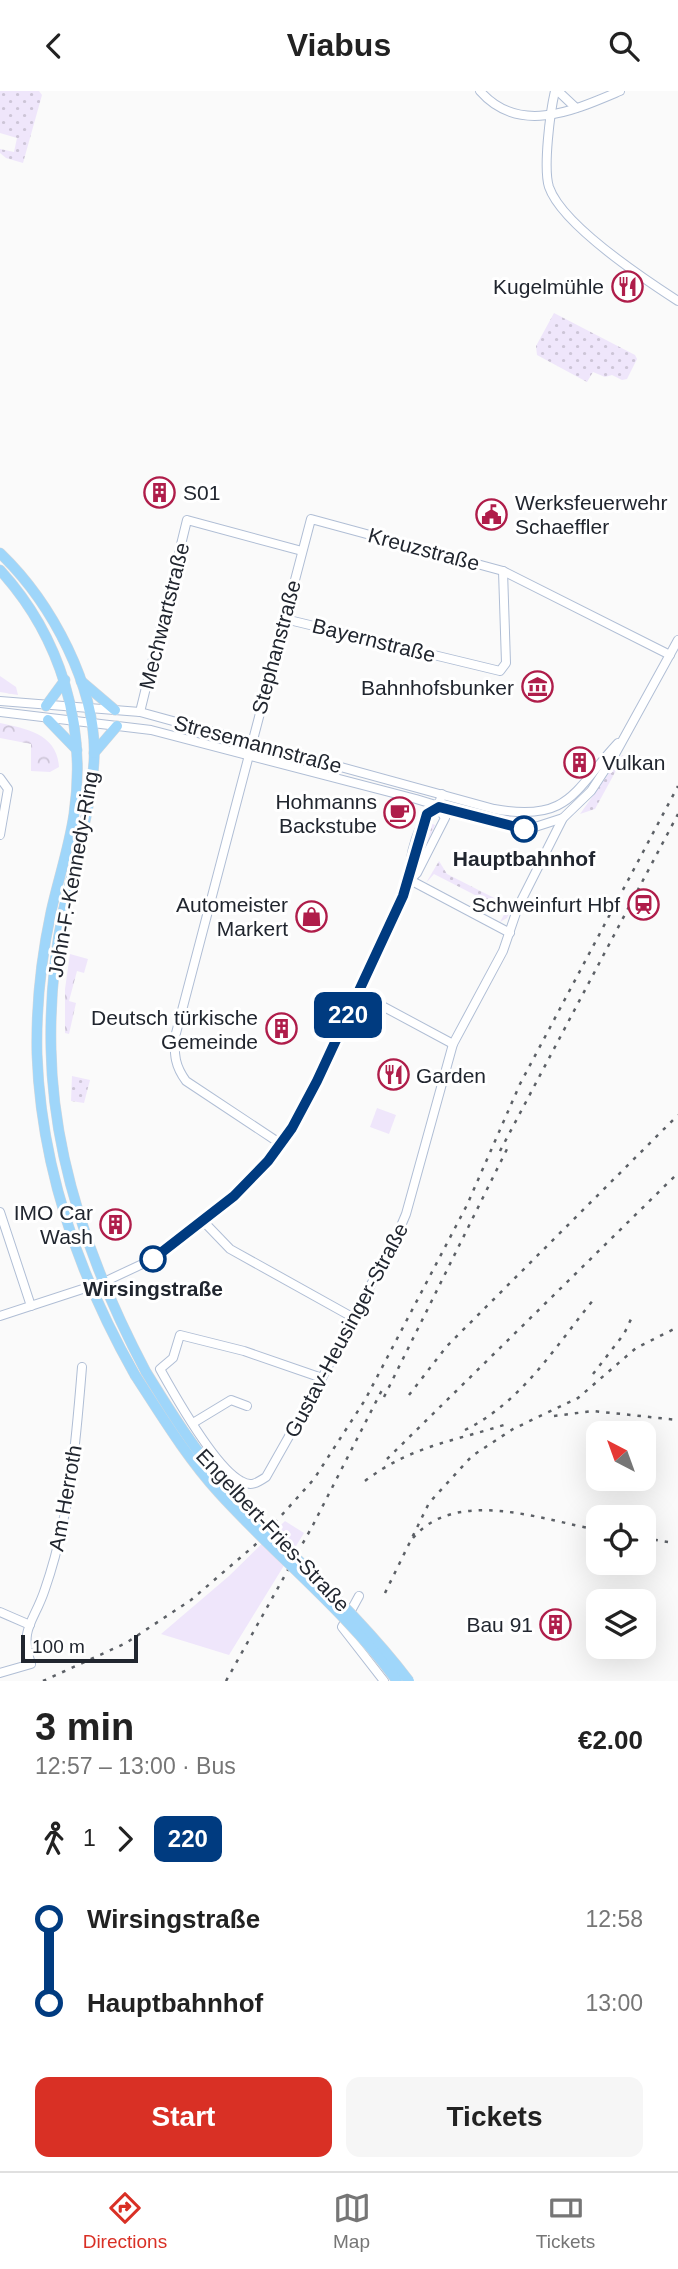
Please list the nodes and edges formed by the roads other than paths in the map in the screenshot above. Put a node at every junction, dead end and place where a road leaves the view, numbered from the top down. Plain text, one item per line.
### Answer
1 (481, 91) edge
2 (557, 91) edge
3 (620, 91) edge
4 (576, 108) junction
5 (549, 116) junction
6 (678, 301) edge
7 (302, 551) junction
8 (0, 553) edge
9 (0, 570) edge
10 (503, 571) junction
11 (285, 619) junction
12 (678, 640) edge
13 (670, 655) junction
14 (65, 680) junction
15 (81, 681) junction
16 (0, 701) edge
17 (46, 706) junction
18 (72, 708) junction
19 (87, 709) junction
20 (115, 710) junction
21 (0, 712) edge
22 (140, 712) junction
23 (48, 720) junction
24 (75, 723) junction
25 (90, 723) junction
26 (117, 726) junction
27 (623, 738) junction
28 (252, 743) junction
29 (77, 750) junction
30 (94, 753) junction
31 (250, 756) junction
32 (316, 760) junction
33 (313, 773) junction
34 (2, 779) edge
35 (442, 794) junction
36 (439, 807) junction
37 (564, 818) junction
38 (0, 835) edge
39 (410, 880) junction
40 (510, 933) junction
41 (358, 993) junction
42 (453, 1044) junction
43 (281, 1145) junction
44 (0, 1212) edge
45 (204, 1222) junction
46 (104, 1282) junction
47 (90, 1287) junction
48 (31, 1307) junction
49 (0, 1316) edge
50 (354, 1318) junction
51 (82, 1367) dead end
52 (141, 1373) junction
53 (322, 1378) junction
54 (247, 1406) dead end
55 (193, 1423) junction
56 (359, 1596) dead end
57 (0, 1612) edge
58 (30, 1625) junction
59 (0, 1674) edge
60 (384, 1681) edge
61 (397, 1681) edge
62 (410, 1681) edge

1 - 5 street
2 - 4 street
2 - 5 street
3 - 4 street
4 - 5 street
5 - 6 street
7 - 10 street, Kreuzstraße
7 - 11 street, Stephanstraße
7 - 22 street, Mechwartstraße
8 - 15 main road, John-F.-Kennedy-Ring
9 - 14 main road, John-F.-Kennedy-Ring
10 - 11 street, Bayernstraße
10 - 13 street, Kreuzstraße
11 - 28 street, Stephanstraße
12 - 13 street
13 - 27 street
14 - 17 main road
14 - 18 main road, John-F.-Kennedy-Ring
15 - 19 main road, John-F.-Kennedy-Ring
15 - 20 main road
16 - 17 street, Stresemannstraße
17 - 18 street, Stresemannstraße
18 - 19 street, Stresemannstraße
18 - 24 main road, John-F.-Kennedy-Ring
19 - 20 street, Stresemannstraße
19 - 25 main road, John-F.-Kennedy-Ring
20 - 22 street, Stresemannstraße
21 - 23 street, Stresemannstraße
22 - 28 street, Stresemannstraße
23 - 24 street, Stresemannstraße
23 - 29 main road
24 - 25 street, Stresemannstraße
24 - 29 main road, John-F.-Kennedy-Ring
25 - 26 street, Stresemannstraße
25 - 30 main road, John-F.-Kennedy-Ring
26 - 30 main road
26 - 31 street, Stresemannstraße
27 - 35 street, Stresemannstraße
27 - 37 street
28 - 31 street, Stephanstraße
28 - 32 street, Stresemannstraße
29 - 47 main road, John-F.-Kennedy-Ring
30 - 46 main road, John-F.-Kennedy-Ring
31 - 33 street, Stresemannstraße
31 - 43 street, Stephanstraße
32 - 33 street
32 - 35 street, Stresemannstraße
33 - 36 street, Stresemannstraße
34 - 38 street
35 - 36 street
36 - 37 street, Stresemannstraße
36 - 39 street
36 - 39 street
37 - 40 street, Gustav-Heusinger-Straße
39 - 40 street
39 - 41 street
40 - 42 street, Gustav-Heusinger-Straße
41 - 42 street
41 - 43 street
42 - 50 street, Gustav-Heusinger-Straße
43 - 45 street
44 - 48 street
45 - 46 street
45 - 50 street
46 - 47 street
46 - 52 main road, John-F.-Kennedy-Ring
47 - 48 street
47 - 52 main road, John-F.-Kennedy-Ring
48 - 49 street
50 - 53 street, Gustav-Heusinger-Straße
51 - 58 street, Am Herroth
52 - 61 main road, Engelbert-Fries-Straße, bridge
52 - 62 main road, Engelbert-Fries-Straße, bridge
53 - 55 street, Gustav-Heusinger-Straße
53 - 55 street
54 - 55 street
56 - 60 street
57 - 58 street
58 - 59 street

